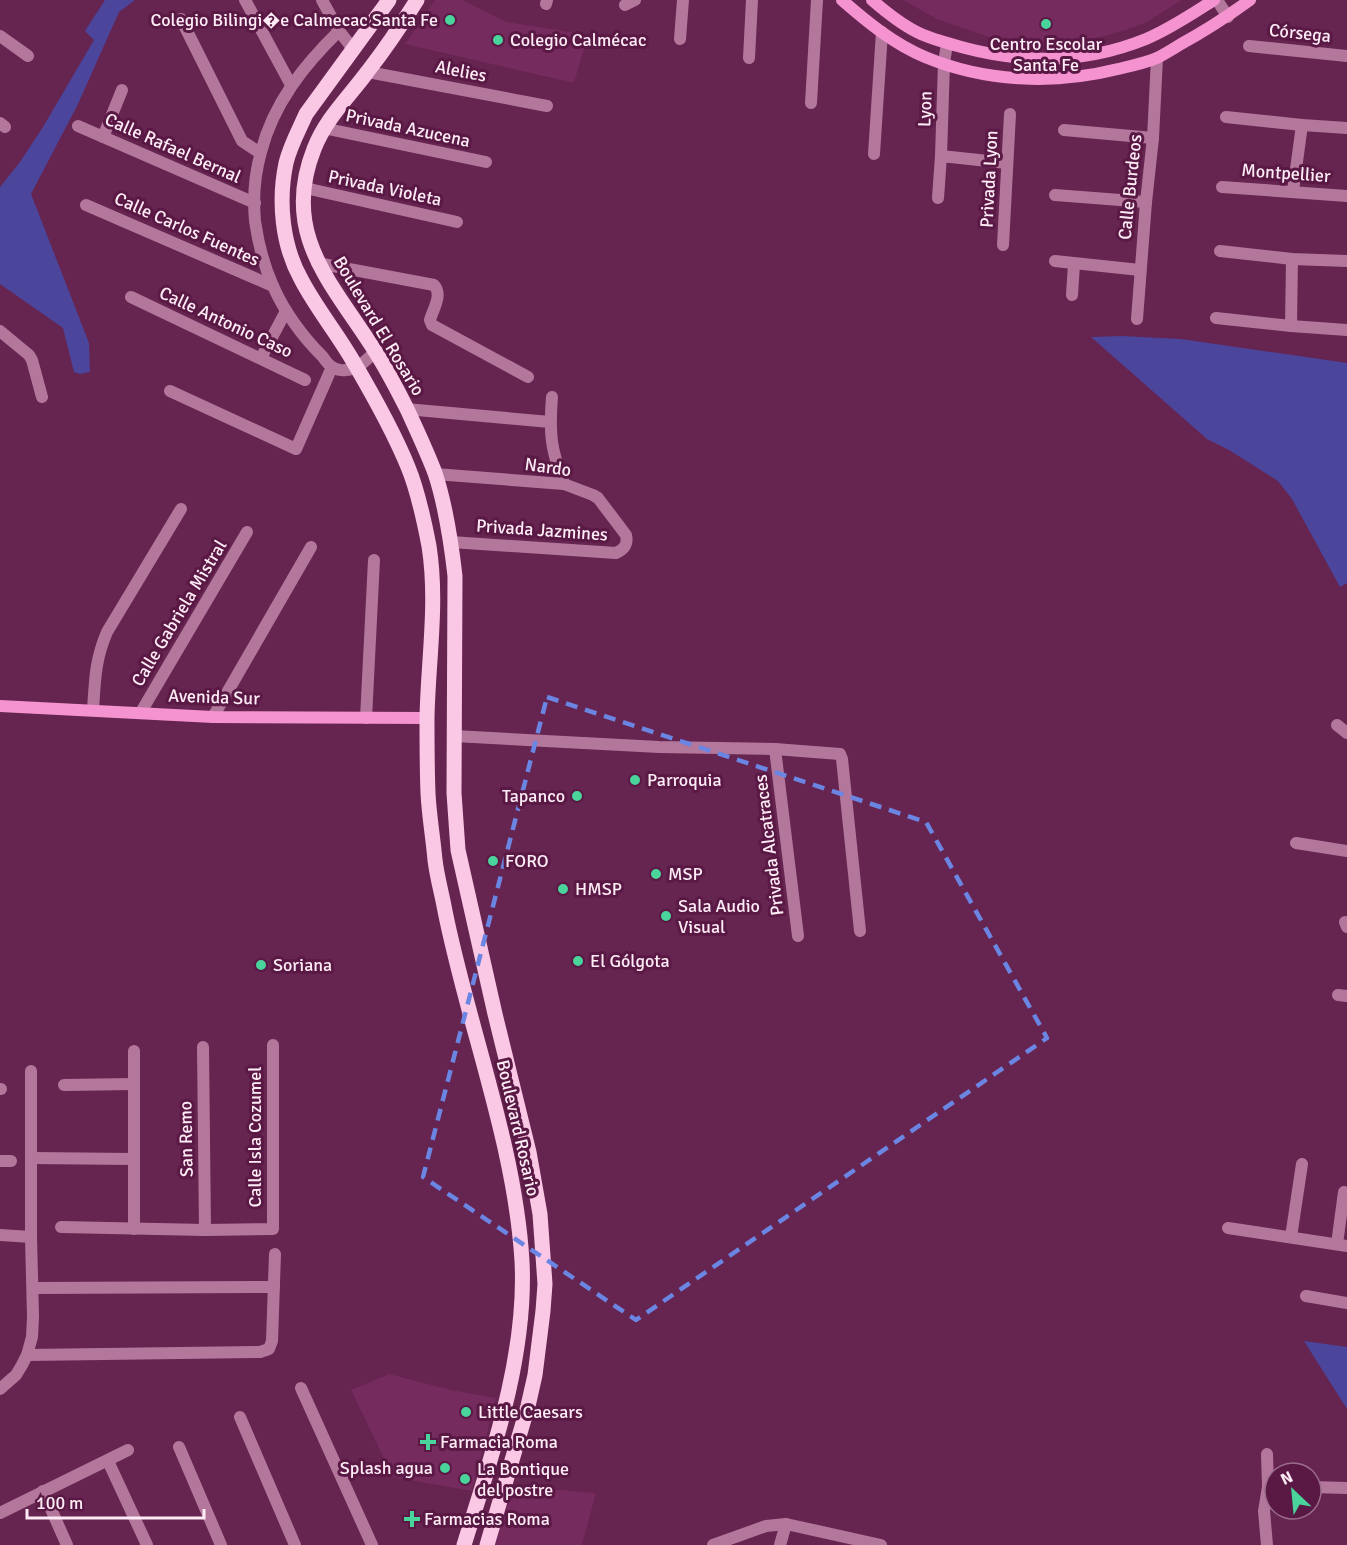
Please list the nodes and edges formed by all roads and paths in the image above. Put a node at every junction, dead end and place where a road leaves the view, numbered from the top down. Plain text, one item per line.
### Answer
1 (245, 0) edge
2 (322, 0) edge
3 (389, 0) edge
4 (417, 0) edge
5 (683, 0) edge
6 (752, 0) edge
7 (817, 0) edge
8 (842, 0) edge
9 (872, 0) edge
10 (1215, 0) edge
11 (1250, 0) edge
12 (1228, 17) junction
13 (181, 19) dead end
14 (339, 31) junction
15 (882, 32) junction
16 (0, 36) edge
17 (680, 39) dead end
18 (947, 44) junction
19 (1249, 46) dead end
20 (354, 50) junction
21 (28, 56) dead end
22 (1347, 56) edge
23 (749, 58) dead end
24 (1157, 58) junction
25 (944, 63) junction
26 (368, 72) junction
27 (291, 86) junction
28 (122, 90) dead end
29 (811, 103) dead end
30 (547, 106) dead end
31 (1011, 114) dead end
32 (1226, 117) dead end
33 (1302, 125) junction
34 (78, 126) dead end
35 (323, 128) junction
36 (1347, 128) edge
37 (1064, 130) dead end
38 (103, 137) junction
39 (1154, 138) junction
40 (260, 153) junction
41 (874, 154) dead end
42 (941, 156) junction
43 (486, 162) dead end
44 (1007, 163) junction
45 (305, 188) junction
46 (1222, 188) dead end
47 (1293, 191) junction
48 (1055, 195) dead end
49 (1347, 196) edge
50 (938, 198) dead end
51 (1146, 202) junction
52 (255, 204) junction
53 (86, 205) dead end
54 (457, 222) dead end
55 (1003, 245) dead end
56 (1220, 251) dead end
57 (1292, 259) junction
58 (1055, 261) dead end
59 (1347, 261) edge
60 (318, 263) junction
61 (1074, 264) junction
62 (1140, 270) junction
63 (273, 286) junction
64 (1072, 295) dead end
65 (131, 297) dead end
66 (286, 311) junction
67 (1216, 318) dead end
68 (1137, 319) dead end
69 (1291, 326) junction
70 (1347, 330) edge
71 (0, 331) edge
72 (375, 352) junction
73 (261, 358) junction
74 (332, 367) junction
75 (357, 368) junction
76 (528, 377) dead end
77 (305, 380) dead end
78 (170, 391) dead end
79 (42, 397) dead end
80 (552, 397) dead end
81 (406, 409) junction
82 (550, 422) junction
83 (435, 474) junction
84 (564, 484) junction
85 (181, 509) dead end
86 (247, 532) dead end
87 (451, 542) junction
88 (626, 545) joint
89 (311, 547) dead end
90 (374, 560) dead end
91 (0, 706) edge
92 (93, 710) junction
93 (141, 712) junction
94 (213, 717) junction
95 (366, 718) junction
96 (427, 718) junction
97 (454, 736) junction
98 (775, 749) junction
99 (1296, 843) dead end
100 (1347, 851) edge
101 (462, 864) junction
102 (436, 867) junction
103 (860, 931) dead end
104 (798, 936) dead end
105 (273, 1045) dead end
106 (203, 1047) dead end
107 (134, 1051) dead end
108 (32, 1071) dead end
109 (134, 1084) junction
110 (64, 1085) dead end
111 (32, 1158) junction
112 (133, 1159) junction
113 (1302, 1164) dead end
114 (1344, 1192) dead end
115 (61, 1227) dead end
116 (1228, 1228) dead end
117 (134, 1229) junction
118 (205, 1230) junction
119 (0, 1235) edge
120 (31, 1237) junction
121 (1292, 1237) junction
122 (1342, 1245) edge
123 (275, 1254) dead end
124 (274, 1287) junction
125 (33, 1288) junction
126 (1306, 1296) dead end
127 (1347, 1303) edge
128 (515, 1354) junction
129 (27, 1355) junction
130 (537, 1358) junction
131 (301, 1388) dead end
132 (0, 1389) edge
133 (240, 1417) dead end
134 (179, 1447) dead end
135 (128, 1450) dead end
136 (1267, 1454) dead end
137 (108, 1461) junction
138 (1268, 1461) edge
139 (1323, 1488) edge
140 (1347, 1488) edge
141 (43, 1491) junction
142 (0, 1513) edge
143 (1265, 1521) edge
144 (786, 1524) junction
145 (67, 1545) edge
146 (147, 1545) edge
147 (221, 1545) edge
148 (296, 1545) edge
149 (372, 1545) edge
150 (464, 1545) edge
151 (487, 1545) edge
152 (713, 1545) edge
153 (780, 1545) edge
154 (881, 1545) edge
155 (1267, 1545) edge

1 - 27 street
2 - 14 street
3 - 20 main road
4 - 26 main road, Boulevard El Rosario
5 - 17 street
6 - 23 street
7 - 29 street
8 - 15 main road
9 - 18 main road
10 - 12 street
10 - 18 main road
11 - 12 main road
12 - 24 main road
13 - 40 street
14 - 20 street
14 - 27 street
15 - 25 main road
15 - 41 street
16 - 21 street
18 - 25 street, Lyon
19 - 22 street, Córsega
20 - 75 main road
24 - 25 main road
24 - 39 street, Calle Burdeos
25 - 42 street, Lyon
26 - 30 street, Alelies
26 - 35 main road, Boulevard El Rosario
27 - 40 street
28 - 38 street
31 - 44 street, Privada Lyon
32 - 33 street
33 - 36 street
33 - 47 street
34 - 38 street, Calle Rafael Bernal
35 - 43 street, Privada Azucena
35 - 45 main road, Boulevard El Rosario
37 - 39 street
38 - 52 street, Calle Rafael Bernal
39 - 51 street, Calle Burdeos
40 - 52 street
42 - 44 street
42 - 50 street, Lyon
44 - 55 street, Privada Lyon
45 - 54 street, Privada Violeta
45 - 60 main road, Boulevard El Rosario
46 - 47 street, Montpellier
47 - 49 street, Montpellier
48 - 51 street
51 - 62 street, Calle Burdeos
52 - 63 street
53 - 63 street, Calle Carlos Fuentes
56 - 57 street
57 - 59 street
57 - 69 street
58 - 61 street
60 - 72 main road, Boulevard El Rosario
60 - 76 street
61 - 62 street
61 - 64 street
62 - 68 street, Calle Burdeos
63 - 66 street
65 - 73 street, Calle Antonio Caso
66 - 73 street
66 - 74 street
67 - 69 street
69 - 70 street
71 - 79 street
72 - 75 street
72 - 81 main road, Boulevard El Rosario
73 - 77 street, Calle Antonio Caso
74 - 75 street
74 - 78 street
75 - 96 main road
80 - 82 street
81 - 82 street
81 - 83 main road, Boulevard El Rosario
82 - 84 street
83 - 84 street, Nardo
83 - 87 main road, Boulevard El Rosario
84 - 88 street, Nardo
85 - 92 street
86 - 93 street, Calle Gabriela Mistral
87 - 88 street, Privada Jazmines
87 - 97 main road, Boulevard El Rosario
89 - 94 street
90 - 95 street
91 - 92 main road, Avenida Sur
92 - 93 main road, Avenida Sur
93 - 94 main road, Avenida Sur
94 - 95 main road, Avenida Sur
95 - 96 main road, Avenida Sur
96 - 102 main road, Boulevard Rosario
97 - 98 street
97 - 101 main road, Boulevard Rosario
98 - 103 street
98 - 104 street, Privada Alcatraces
99 - 100 street
101 - 102 main road
101 - 130 main road, Boulevard Rosario
102 - 128 main road, Boulevard Rosario
105 - 118 street, Calle Isla Cozumel
106 - 118 street, San Remo
107 - 109 street
108 - 111 street
109 - 110 street
109 - 112 street
111 - 112 street
111 - 120 street
112 - 117 street
113 - 121 street
114 - 122 street
115 - 117 street
116 - 121 street
117 - 118 street
119 - 120 street
120 - 125 street
121 - 122 street
123 - 124 street
124 - 125 street
124 - 129 street
125 - 129 street
126 - 127 street
128 - 130 main road
128 - 150 main road, Boulevard Rosario
129 - 132 street
130 - 151 main road, Boulevard Rosario
131 - 149 street
133 - 148 street
134 - 147 street
135 - 137 street
136 - 138 street
137 - 141 street
137 - 146 street
139 - 140 street
141 - 142 street
141 - 145 street
143 - 155 street
144 - 152 street
144 - 153 street
144 - 154 street

